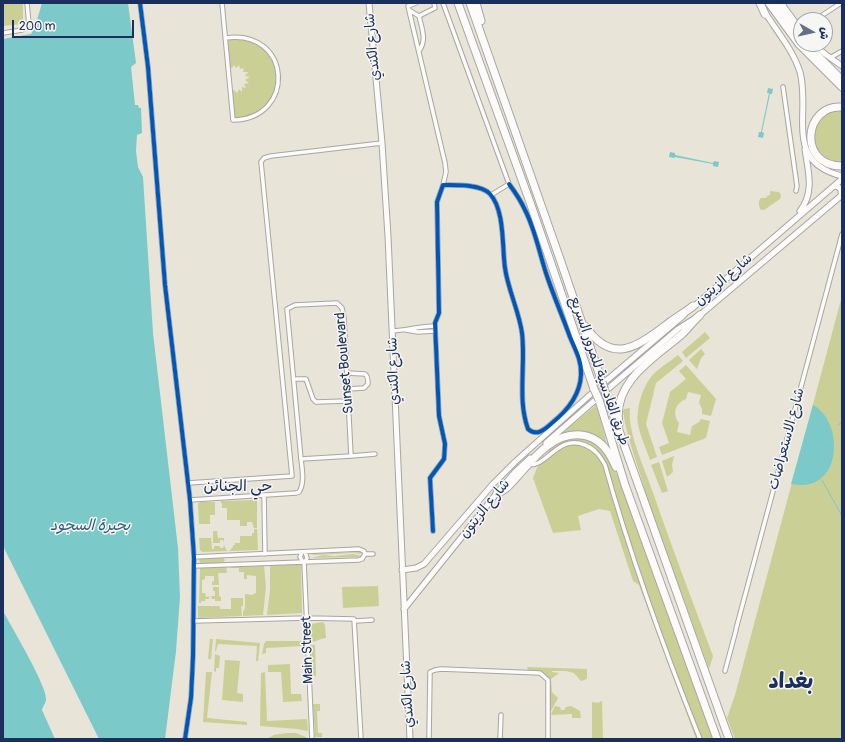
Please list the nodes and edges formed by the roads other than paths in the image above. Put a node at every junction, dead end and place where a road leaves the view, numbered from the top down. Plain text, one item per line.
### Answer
1 (27, 3) edge
2 (140, 3) edge
3 (222, 3) edge
4 (369, 3) edge
5 (404, 3) edge
6 (416, 3) edge
7 (434, 3) edge
8 (443, 3) edge
9 (458, 3) edge
10 (470, 3) edge
11 (476, 3) edge
12 (759, 3) edge
13 (769, 3) edge
14 (780, 3) edge
15 (840, 3) edge
16 (409, 8) junction
17 (827, 12) edge
18 (766, 14) joint
19 (419, 16) junction
20 (793, 19) edge
21 (793, 25) edge
22 (3, 33) edge
23 (225, 38) junction
24 (419, 52) junction
25 (814, 52) edge
26 (823, 52) edge
27 (842, 52) edge
28 (830, 58) junction
29 (842, 66) edge
30 (494, 72) junction
31 (842, 80) edge
32 (783, 87) dead end
33 (842, 87) edge
34 (842, 107) edge
35 (382, 143) junction
36 (804, 144) junction
37 (842, 166) edge
38 (842, 176) edge
39 (842, 179) edge
40 (509, 184) junction
41 (443, 185) junction
42 (834, 186) junction
43 (796, 191) dead end
44 (490, 195) junction
45 (841, 195) edge
46 (794, 219) junction
47 (842, 234) edge
48 (693, 306) junction
49 (687, 312) junction
50 (697, 317) junction
51 (580, 319) junction
52 (435, 326) junction
53 (403, 330) junction
54 (393, 331) junction
55 (435, 331) junction
56 (347, 373) junction
57 (294, 379) junction
58 (604, 382) junction
59 (348, 389) junction
60 (607, 391) junction
61 (592, 392) junction
62 (348, 401) junction
63 (596, 401) junction
64 (622, 438) junction
65 (375, 454) dead end
66 (351, 456) junction
67 (301, 459) junction
68 (516, 461) junction
69 (524, 467) junction
70 (188, 483) junction
71 (625, 485) junction
72 (497, 493) joint
73 (264, 495) junction
74 (190, 500) junction
75 (432, 531) dead end
76 (303, 552) junction
77 (265, 554) junction
78 (365, 554) junction
79 (373, 554) dead end
80 (228, 555) junction
81 (194, 557) junction
82 (304, 562) junction
83 (266, 563) junction
84 (228, 565) junction
85 (194, 566) junction
86 (402, 570) junction
87 (404, 609) junction
88 (307, 618) junction
89 (372, 620) dead end
90 (193, 621) junction
91 (355, 622) junction
92 (725, 671) dead end
93 (501, 716) dead end
94 (185, 739) edge
95 (312, 739) edge
96 (361, 739) edge
97 (410, 739) edge
98 (429, 739) edge
99 (500, 739) edge
100 (548, 739) edge
101 (700, 739) edge
102 (717, 739) edge
103 (729, 739) edge

1 - 22 street
2 - 70 street
3 - 23 street
4 - 35 main road, شارع الكندي
5 - 16 street
6 - 16 street
7 - 19 street
8 - 40 street
9 - 61 highway, طريق القادسية للمرور السريع
10 - 30 highway, طريق القادسية للمرور السريع
11 - 30 highway
12 - 18 highway
13 - 33 highway
14 - 20 main road
14 - 21 highway
15 - 17 street
16 - 19 street
16 - 24 street
18 - 36 main road
19 - 24 street
23 - 23 street
24 - 41 street
25 - 31 highway
26 - 28 main road
27 - 28 street
28 - 29 main road
30 - 51 highway, طريق القادسية للمرور السريع
32 - 43 street
34 - 37 highway
35 - 54 main road, شارع الكندي
35 - 70 street
36 - 38 main road
36 - 46 main road
39 - 42 main road, شارع الزيتون
40 - 44 street
40 - 44 street
41 - 44 street
41 - 52 street
42 - 45 main road
42 - 46 main road, شارع الزيتون
45 - 50 main road, شارع الزيتون
46 - 48 main road, شارع الزيتون
47 - 92 street, شارع الاستعراضات
48 - 49 main road, شارع الزيتون
48 - 51 highway
49 - 50 main road
49 - 58 main road, شارع الزيتون
50 - 60 main road, شارع الزيتون
50 - 64 highway
51 - 58 highway, طريق القادسية للمرور السريع
52 - 53 street
52 - 55 street
53 - 54 street
53 - 55 street
54 - 86 main road, شارع الكندي
55 - 75 street
56 - 57 street, Sunset Boulevard
56 - 59 street, Sunset Boulevard
56 - 59 street
57 - 62 street
57 - 67 street, Sunset Boulevard
58 - 60 highway, طريق القادسية للمرور السريع, bridge
59 - 62 street, Sunset Boulevard
60 - 64 highway, طريق القادسية للمرور السريع
61 - 63 highway, طريق القادسية للمرور السريع, bridge
61 - 68 main road, شارع الزيتون
62 - 66 street, Sunset Boulevard
63 - 69 main road, شارع الزيتون
63 - 71 highway, طريق القادسية للمرور السريع
64 - 103 highway, طريق القادسية للمرور السريع
65 - 66 street
66 - 67 street
67 - 73 street, Sunset Boulevard
68 - 69 main road
68 - 86 main road, شارع الزيتون
69 - 71 highway
69 - 72 highway
69 - 101 street
70 - 74 street
71 - 102 highway, طريق القادسية للمرور السريع
72 - 87 main road, شارع الزيتون
73 - 74 street, Sunset Boulevard
73 - 77 street
74 - 81 street
76 - 77 street
76 - 78 street
76 - 82 street
76 - 82 street
77 - 80 street
77 - 83 street
77 - 83 street
78 - 79 street
78 - 82 street
80 - 81 street
80 - 84 street
81 - 85 street
82 - 83 street
82 - 88 street, Main Street
83 - 84 street
84 - 85 street
85 - 90 street
86 - 87 main road, شارع الكندي
87 - 97 main road, شارع الكندي
88 - 90 street
88 - 91 street
88 - 95 street, Main Street
89 - 91 street
90 - 94 street
91 - 96 street
93 - 99 street
98 - 100 street

